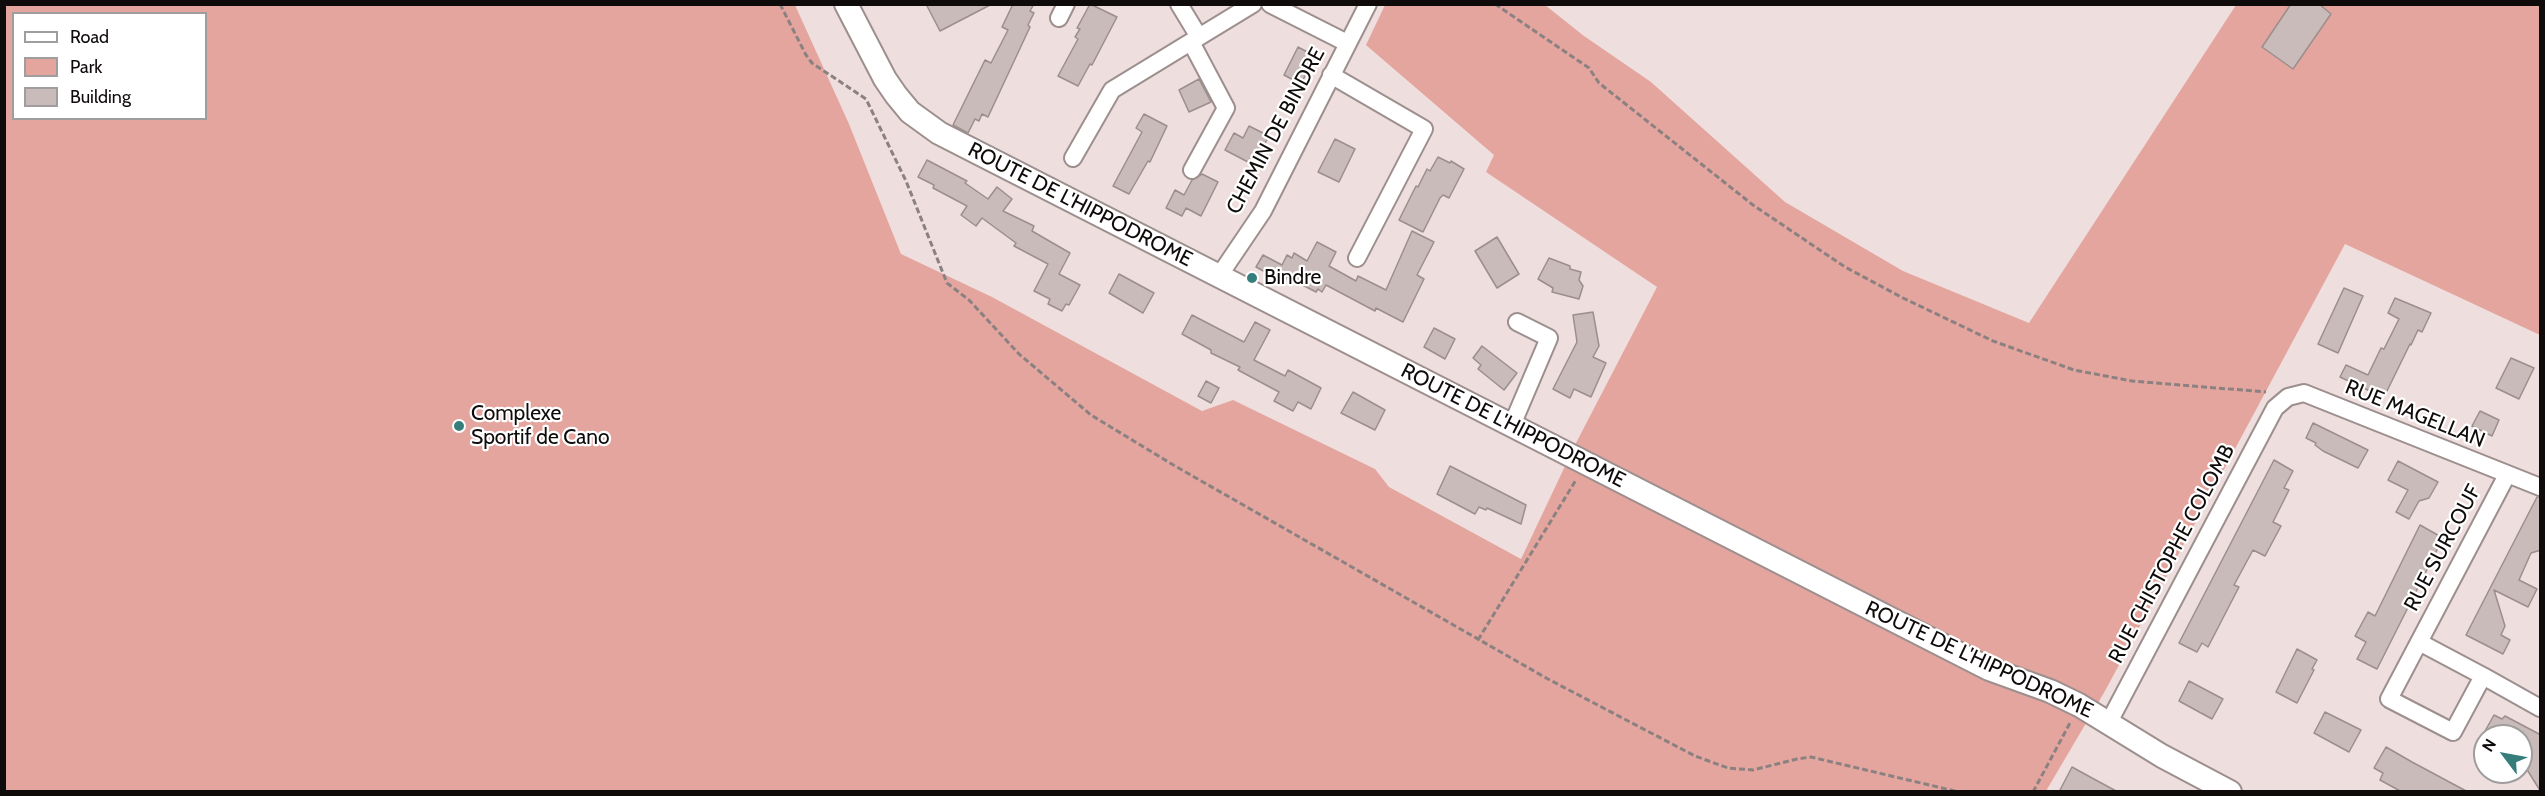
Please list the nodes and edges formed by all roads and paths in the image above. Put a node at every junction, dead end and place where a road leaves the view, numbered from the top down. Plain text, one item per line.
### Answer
1 (780, 4) edge
2 (846, 4) edge
3 (1179, 4) edge
4 (1253, 4) edge
5 (1270, 4) edge
6 (1368, 4) edge
7 (1495, 4) edge
8 (1195, 40) junction
9 (1347, 44) junction
10 (1331, 75) junction
11 (1073, 158) dead end
12 (1192, 170) dead end
13 (1357, 258) dead end
14 (1219, 276) junction
15 (1517, 322) dead end
16 (2282, 402) junction
17 (1512, 425) junction
18 (1586, 464) junction
19 (2507, 475) junction
20 (2541, 486) edge
21 (1478, 640) junction
22 (2419, 642) junction
23 (2483, 676) junction
24 (2079, 705) junction
25 (2541, 708) edge
26 (2109, 722) junction
27 (1959, 792) edge
28 (2032, 792) edge
29 (2230, 792) edge

1 - 21 path
2 - 14 main road, ROUTE DE L'HIPPODROME
3 - 8 street
4 - 8 street
5 - 9 street
6 - 9 street, CHEMIN DE BINDRE
7 - 16 path
8 - 11 street
8 - 12 street
9 - 10 street, CHEMIN DE BINDRE
10 - 13 street
10 - 14 street, CHEMIN DE BINDRE
14 - 17 main road, ROUTE DE L'HIPPODROME
15 - 17 street
16 - 19 street, RUE MAGELLAN
16 - 26 street, RUE CHISTOPHE COLOMB
17 - 18 main road, ROUTE DE L'HIPPODROME
18 - 21 path
18 - 24 main road, ROUTE DE L'HIPPODROME
19 - 20 street, RUE MAGELLAN
19 - 22 street, RUE SURCOUF
21 - 27 path
22 - 23 street, RUE SURCOUF
22 - 23 street, RUE SURCOUF
23 - 25 street, RUE SURCOUF
24 - 26 main road, ROUTE DE L'HIPPODROME
24 - 28 path
26 - 29 main road, ROUTE DE L'HIPPODROME

